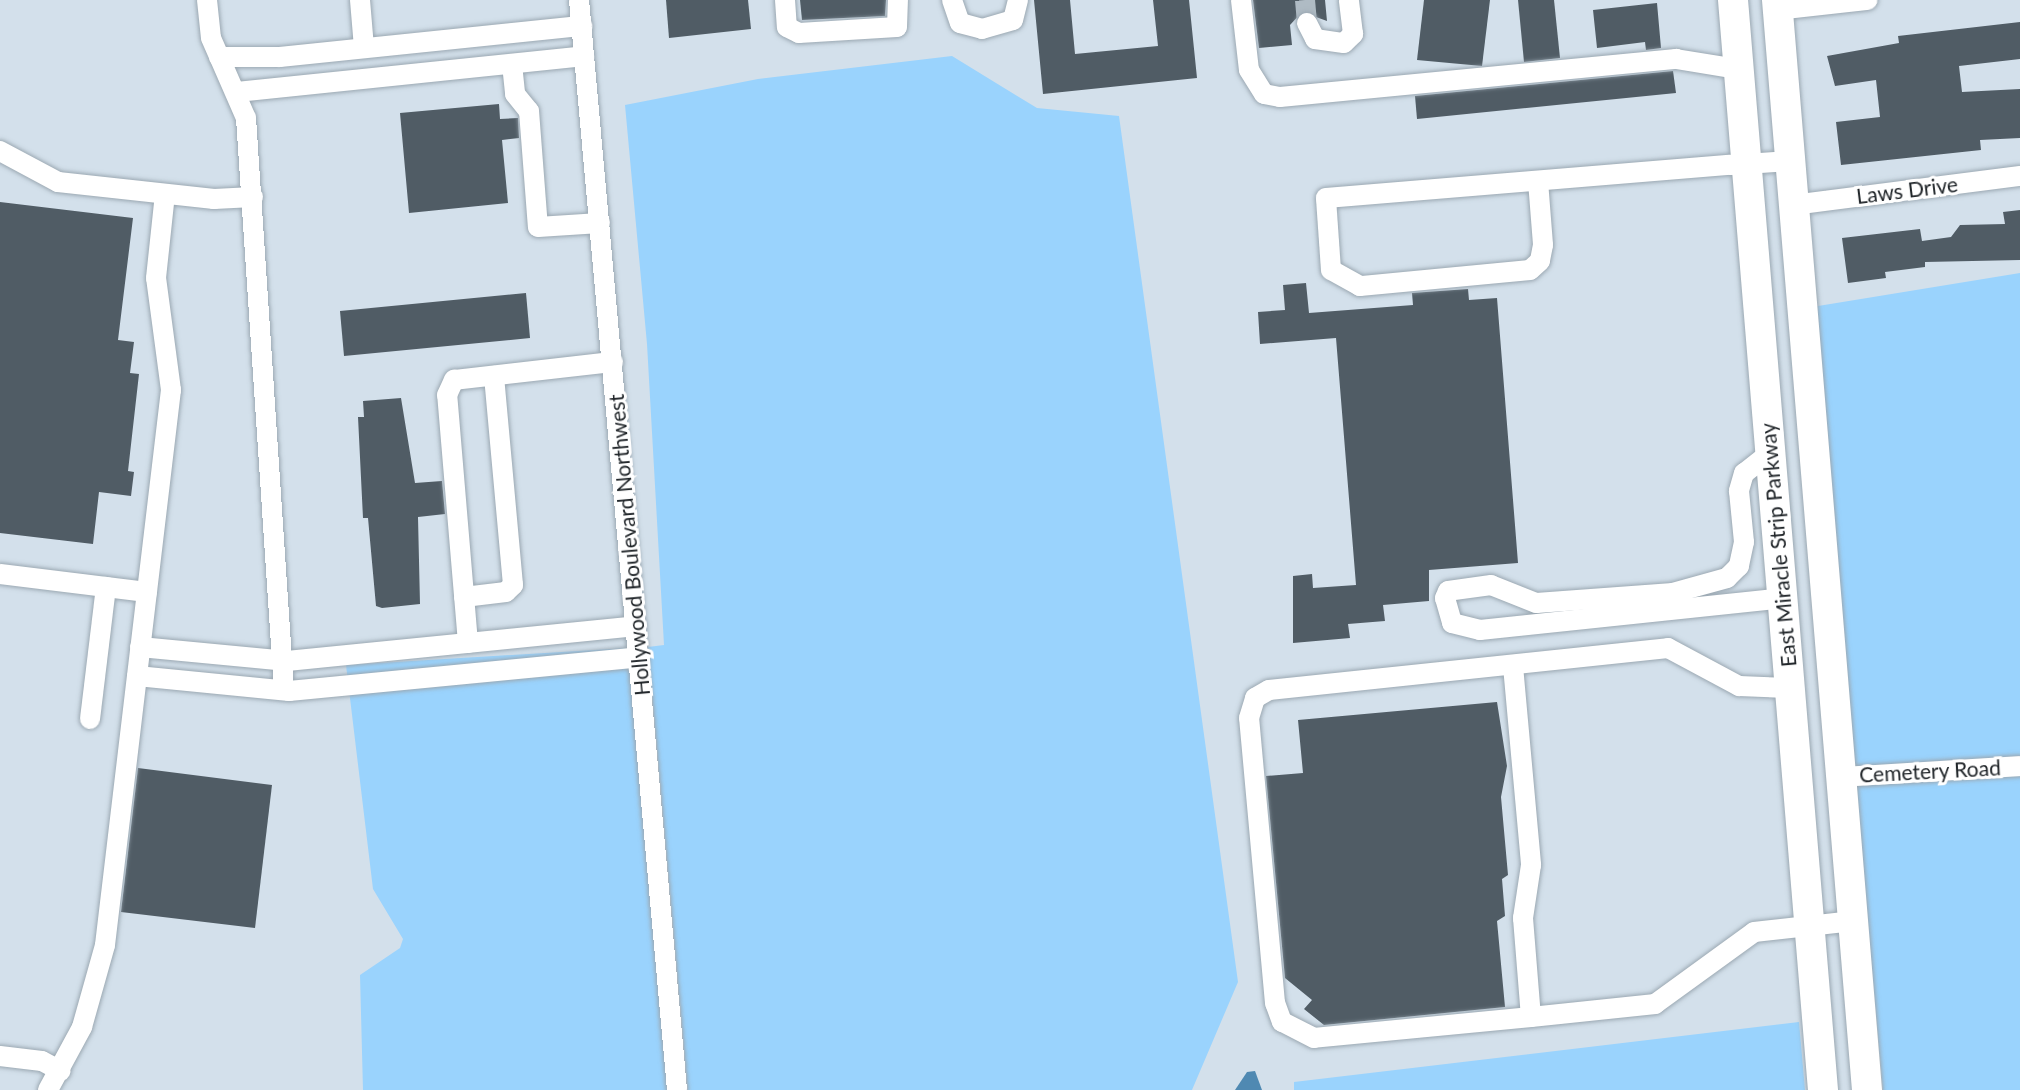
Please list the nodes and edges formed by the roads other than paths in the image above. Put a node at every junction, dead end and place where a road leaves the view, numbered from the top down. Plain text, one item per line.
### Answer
1 (207, 0) edge
2 (360, 0) edge
3 (579, 0) edge
4 (785, 0) edge
5 (898, 0) edge
6 (952, 0) edge
7 (1018, 0) edge
8 (1241, 0) edge
9 (1349, 0) edge
10 (1733, 0) edge
11 (1867, 0) edge
12 (1777, 5) edge
13 (1307, 23) tunnel mouth
14 (582, 26) junction
15 (364, 48) junction
16 (585, 56) junction
17 (219, 57) junction
18 (512, 64) junction
19 (1738, 69) junction
20 (237, 92) junction
21 (0, 151) edge
22 (1790, 161) junction
23 (1746, 164) junction
24 (2020, 176) edge
25 (1538, 181) junction
26 (165, 194) junction
27 (253, 197) junction
28 (1793, 205) junction
29 (600, 223) junction
30 (613, 362) junction
31 (494, 376) junction
32 (1770, 453) junction
33 (0, 574) edge
34 (106, 587) junction
35 (147, 592) junction
36 (464, 597) junction
37 (1782, 598) junction
38 (636, 626) junction
39 (468, 643) junction
40 (140, 647) junction
41 (639, 657) junction
42 (282, 660) junction
43 (1513, 666) junction
44 (137, 676) junction
45 (1789, 688) junction
46 (284, 690) junction
47 (90, 719) dead end
48 (2020, 766) edge
49 (1841, 777) junction
50 (1853, 921) junction
51 (1809, 926) junction
52 (1531, 1017) junction
53 (0, 1056) edge
54 (61, 1071) junction
55 (48, 1090) edge
56 (677, 1090) edge
57 (1823, 1090) edge
58 (1866, 1090) edge

1 - 17 street
2 - 15 street
3 - 14 street, Hollywood Boulevard Northwest
4 - 5 street
6 - 7 street
8 - 19 street
9 - 13 street
10 - 19 highway, East Miracle Strip Parkway
11 - 12 street
12 - 22 highway, East Miracle Strip Parkway
14 - 15 street
14 - 16 street, Hollywood Boulevard Northwest
15 - 17 street
16 - 18 street
16 - 29 street, Hollywood Boulevard Northwest
17 - 20 street
18 - 20 street
18 - 29 street
19 - 23 highway, East Miracle Strip Parkway
20 - 27 street
21 - 26 street
22 - 23 street
22 - 28 highway, East Miracle Strip Parkway
23 - 25 street
23 - 32 highway, East Miracle Strip Parkway
24 - 28 street, Laws Drive
25 - 25 street
26 - 27 street
26 - 35 street
27 - 42 street
28 - 49 highway, East Miracle Strip Parkway
29 - 30 street, Hollywood Boulevard Northwest
30 - 31 street
30 - 38 street, Hollywood Boulevard Northwest
31 - 36 street
31 - 36 street
32 - 37 highway, East Miracle Strip Parkway
32 - 37 street
33 - 34 street
34 - 35 street
34 - 47 street
35 - 40 street
36 - 39 street
37 - 45 highway, East Miracle Strip Parkway
38 - 39 street
38 - 41 street, Hollywood Boulevard Northwest
39 - 42 street
40 - 42 street
40 - 44 street
41 - 46 street
41 - 56 street, Hollywood Boulevard Northwest
42 - 46 street
43 - 45 street
43 - 52 street
43 - 52 street
44 - 46 street
44 - 54 street
45 - 51 highway, East Miracle Strip Parkway
48 - 49 street, Cemetery Road
49 - 50 highway, East Miracle Strip Parkway
50 - 51 street
50 - 58 highway, East Miracle Strip Parkway
51 - 52 street
51 - 57 highway, East Miracle Strip Parkway
53 - 54 street
54 - 55 street

